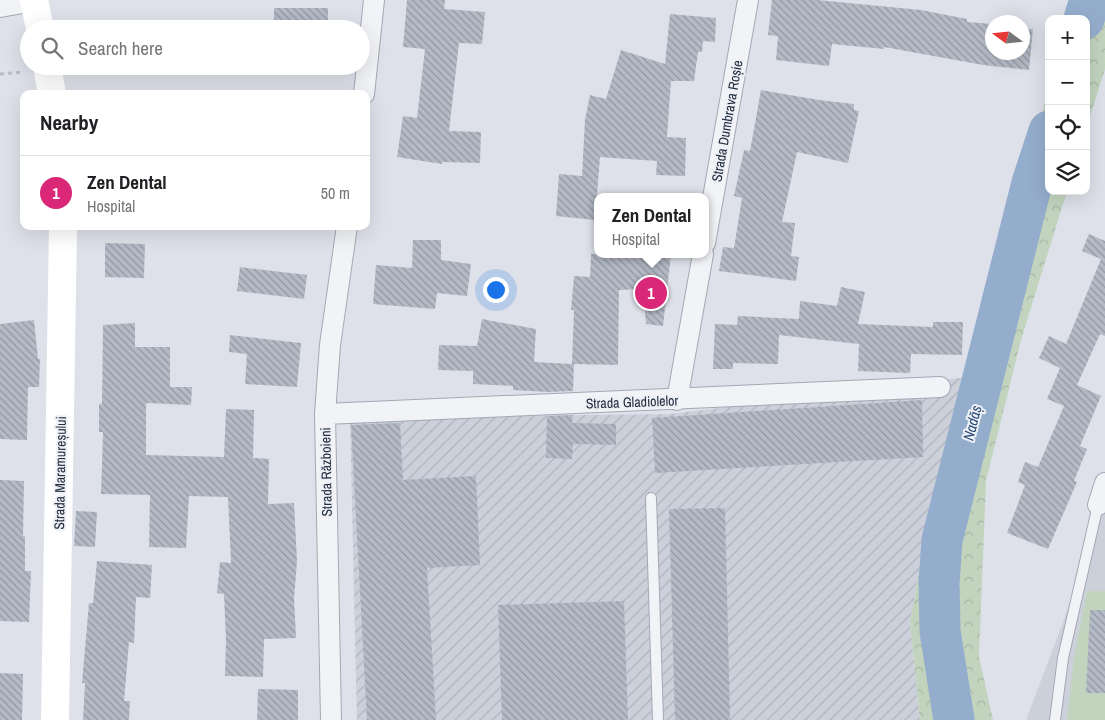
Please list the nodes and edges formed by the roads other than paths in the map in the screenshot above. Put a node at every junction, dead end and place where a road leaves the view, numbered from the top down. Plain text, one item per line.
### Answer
1 (374, 0) edge
2 (748, 0) edge
3 (34, 1) edge
4 (0, 7) edge
5 (38, 20) edge
6 (370, 38) edge
7 (49, 75) edge
8 (366, 75) edge
9 (51, 90) edge
10 (364, 90) edge
11 (709, 220) edge
12 (63, 230) edge
13 (346, 230) edge
14 (702, 258) edge
15 (940, 387) dead end
16 (677, 400) junction
17 (325, 414) junction
18 (1105, 483) edge
19 (651, 498) dead end
20 (1101, 506) edge
21 (55, 720) edge
22 (331, 720) edge
23 (658, 720) edge
24 (1055, 720) edge

1 - 6 street
2 - 11 street, Strada Dumbrava Roșie
3 - 4 street
3 - 5 main road
7 - 9 main road
8 - 10 street
12 - 21 main road, Strada Maramureșului
13 - 17 street, Strada Războieni
14 - 16 street
15 - 16 street, Strada Gladiolelor
16 - 17 street, Strada Gladiolelor
17 - 22 street, Strada Războieni
18 - 20 street
19 - 23 lane
20 - 24 lane

